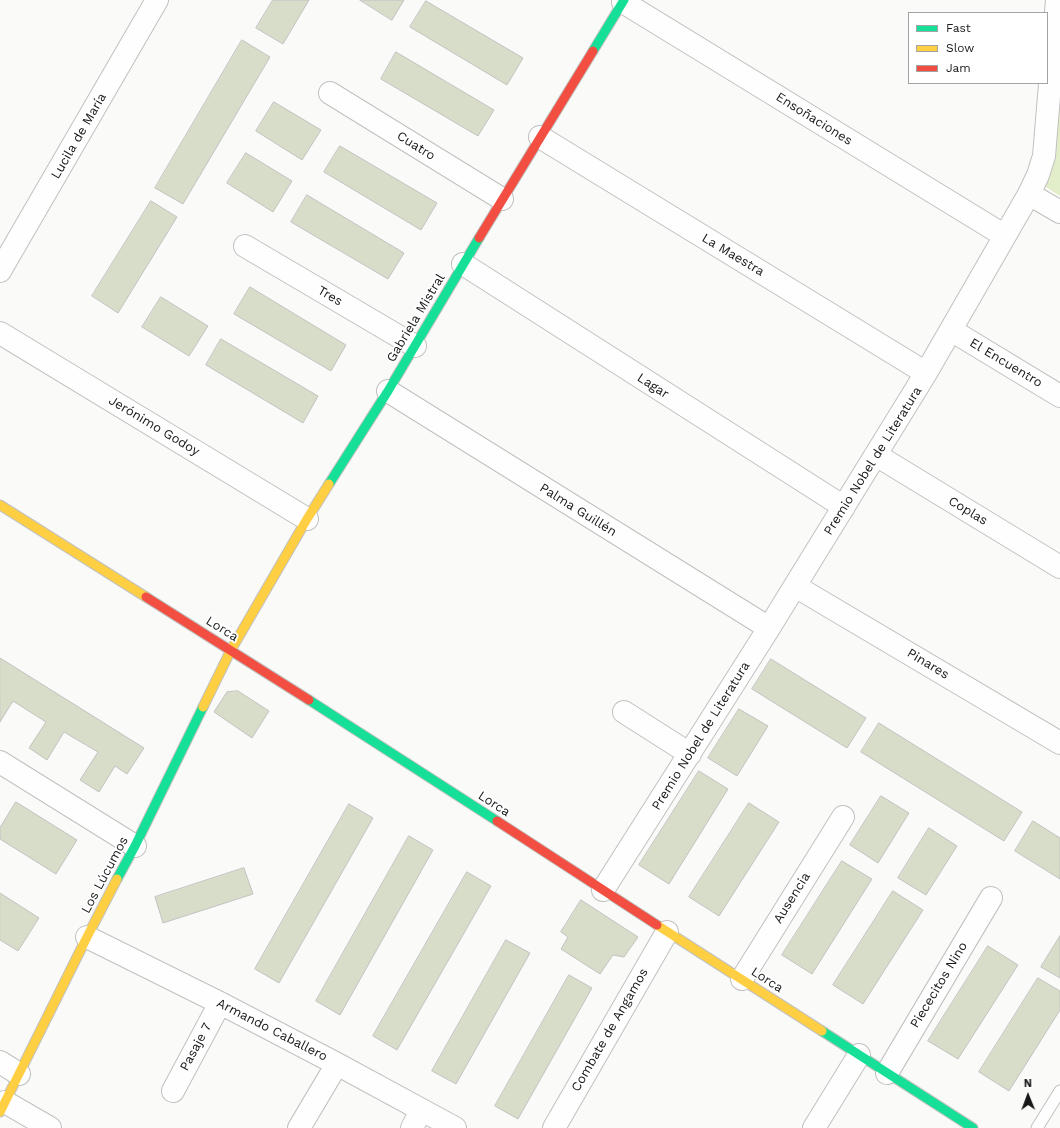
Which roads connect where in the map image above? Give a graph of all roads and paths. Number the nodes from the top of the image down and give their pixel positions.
1 (158, 0) edge
2 (1057, 0) edge
3 (624, 1) edge
4 (330, 93) dead end
5 (540, 137) junction
6 (1029, 194) junction
7 (502, 199) junction
8 (1060, 212) edge
9 (1005, 236) junction
10 (245, 246) dead end
11 (463, 264) junction
12 (0, 271) edge
13 (951, 330) junction
14 (0, 334) edge
15 (415, 346) junction
16 (926, 373) junction
17 (388, 391) junction
18 (1060, 396) edge
19 (876, 455) junction
20 (0, 505) edge
21 (844, 507) junction
22 (307, 518) junction
23 (1060, 567) edge
24 (796, 586) junction
25 (769, 628) junction
26 (231, 650) junction
27 (624, 712) dead end
28 (1060, 743) edge
29 (690, 754) junction
30 (0, 762) edge
31 (843, 818) dead end
32 (135, 846) junction
33 (603, 890) junction
34 (991, 898) dead end
35 (667, 932) junction
36 (87, 937) junction
37 (742, 979) junction
38 (220, 1003) junction
39 (860, 1055) junction
40 (0, 1062) edge
41 (337, 1064) junction
42 (887, 1073) junction
43 (19, 1074) junction
44 (173, 1091) dead end
45 (1060, 1091) edge
46 (2, 1107) edge
47 (417, 1119) edge
48 (50, 1128) edge
49 (299, 1128) edge
50 (455, 1128) edge
51 (554, 1128) edge
52 (814, 1128) edge
53 (973, 1128) edge
54 (1038, 1128) edge

1 - 12 street, Lucila de María
2 - 6 street, Premio Nobel de Literatura
3 - 5 street, Gabriela Mistral
3 - 9 street, Ensoñaciones
4 - 7 street, Cuatro
5 - 7 street, Gabriela Mistral
5 - 16 street, La Maestra
6 - 8 street
6 - 9 street, Premio Nobel de Literatura
7 - 11 street, Gabriela Mistral
9 - 13 street, Premio Nobel de Literatura
10 - 15 street, Tres
11 - 15 street, Gabriela Mistral
11 - 21 street, Lagar
13 - 16 street, Premio Nobel de Literatura
13 - 18 street, El Encuentro
14 - 22 street, Jerónimo Godoy
15 - 17 street, Gabriela Mistral
16 - 19 street, Premio Nobel de Literatura
17 - 22 street, Gabriela Mistral
17 - 25 street, Palma Guillén
19 - 21 street, Premio Nobel de Literatura
19 - 23 street, Coplas
20 - 26 street, Lorca
21 - 24 street, Premio Nobel de Literatura
22 - 26 street, Gabriela Mistral
24 - 25 street, Premio Nobel de Literatura
24 - 28 street, Pinares
25 - 29 street, Premio Nobel de Literatura
26 - 32 street, Los Lúcumos
26 - 33 street, Lorca
27 - 29 street
29 - 33 street, Premio Nobel de Literatura
30 - 32 street
31 - 37 street, Ausencia
32 - 36 street, Los Lúcumos
33 - 35 street, Lorca
34 - 42 street, Piececitos Nino
35 - 37 street, Lorca
35 - 51 street, Combate de Angamos
36 - 38 street, Armando Caballero
36 - 43 street, Los Lúcumos
37 - 39 street, Lorca
38 - 41 street, Armando Caballero
38 - 44 street, Pasaje 7
39 - 42 street, Lorca
39 - 52 street
40 - 43 street
41 - 47 street, Armando Caballero
41 - 49 street
42 - 53 street, Lorca
43 - 46 street, Los Lúcumos
45 - 54 lane
46 - 48 street
47 - 50 street, Armando Caballero

